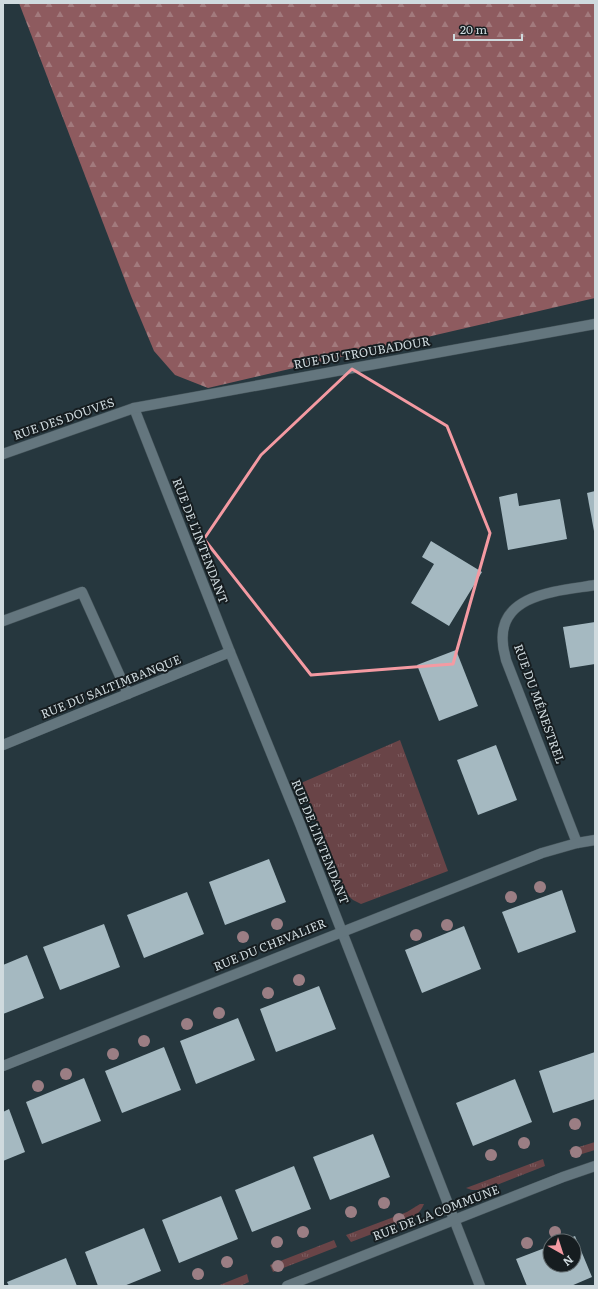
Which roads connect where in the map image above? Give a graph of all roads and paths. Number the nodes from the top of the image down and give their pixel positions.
1 (595, 324) edge
2 (134, 408) junction
3 (3, 454) edge
4 (595, 585) edge
5 (3, 621) edge
6 (230, 652) junction
7 (128, 694) junction
8 (3, 745) edge
9 (595, 840) edge
10 (576, 843) junction
11 (342, 931) junction
12 (3, 1066) edge
13 (595, 1166) edge
14 (454, 1220) junction
15 (287, 1286) edge
16 (480, 1286) edge

1 - 2 street, RUE DU TROUBADOUR
2 - 3 street, RUE DES DOUVES
2 - 6 street, RUE DE L'INTENDANT
4 - 10 street, RUE DU MÉNESTREL
5 - 7 street
6 - 7 street, RUE DU SALTIMBANQUE
6 - 11 street, RUE DE L'INTENDANT
7 - 8 street, RUE DU SALTIMBANQUE
9 - 10 street, RUE DU CHEVALIER
10 - 11 street, RUE DU CHEVALIER
11 - 12 street, RUE DU CHEVALIER
11 - 14 street, RUE DE L'INTENDANT
13 - 14 street, RUE DE LA COMMUNE
14 - 15 street, RUE DE LA COMMUNE
14 - 16 street, RUE DE L'INTENDANT

